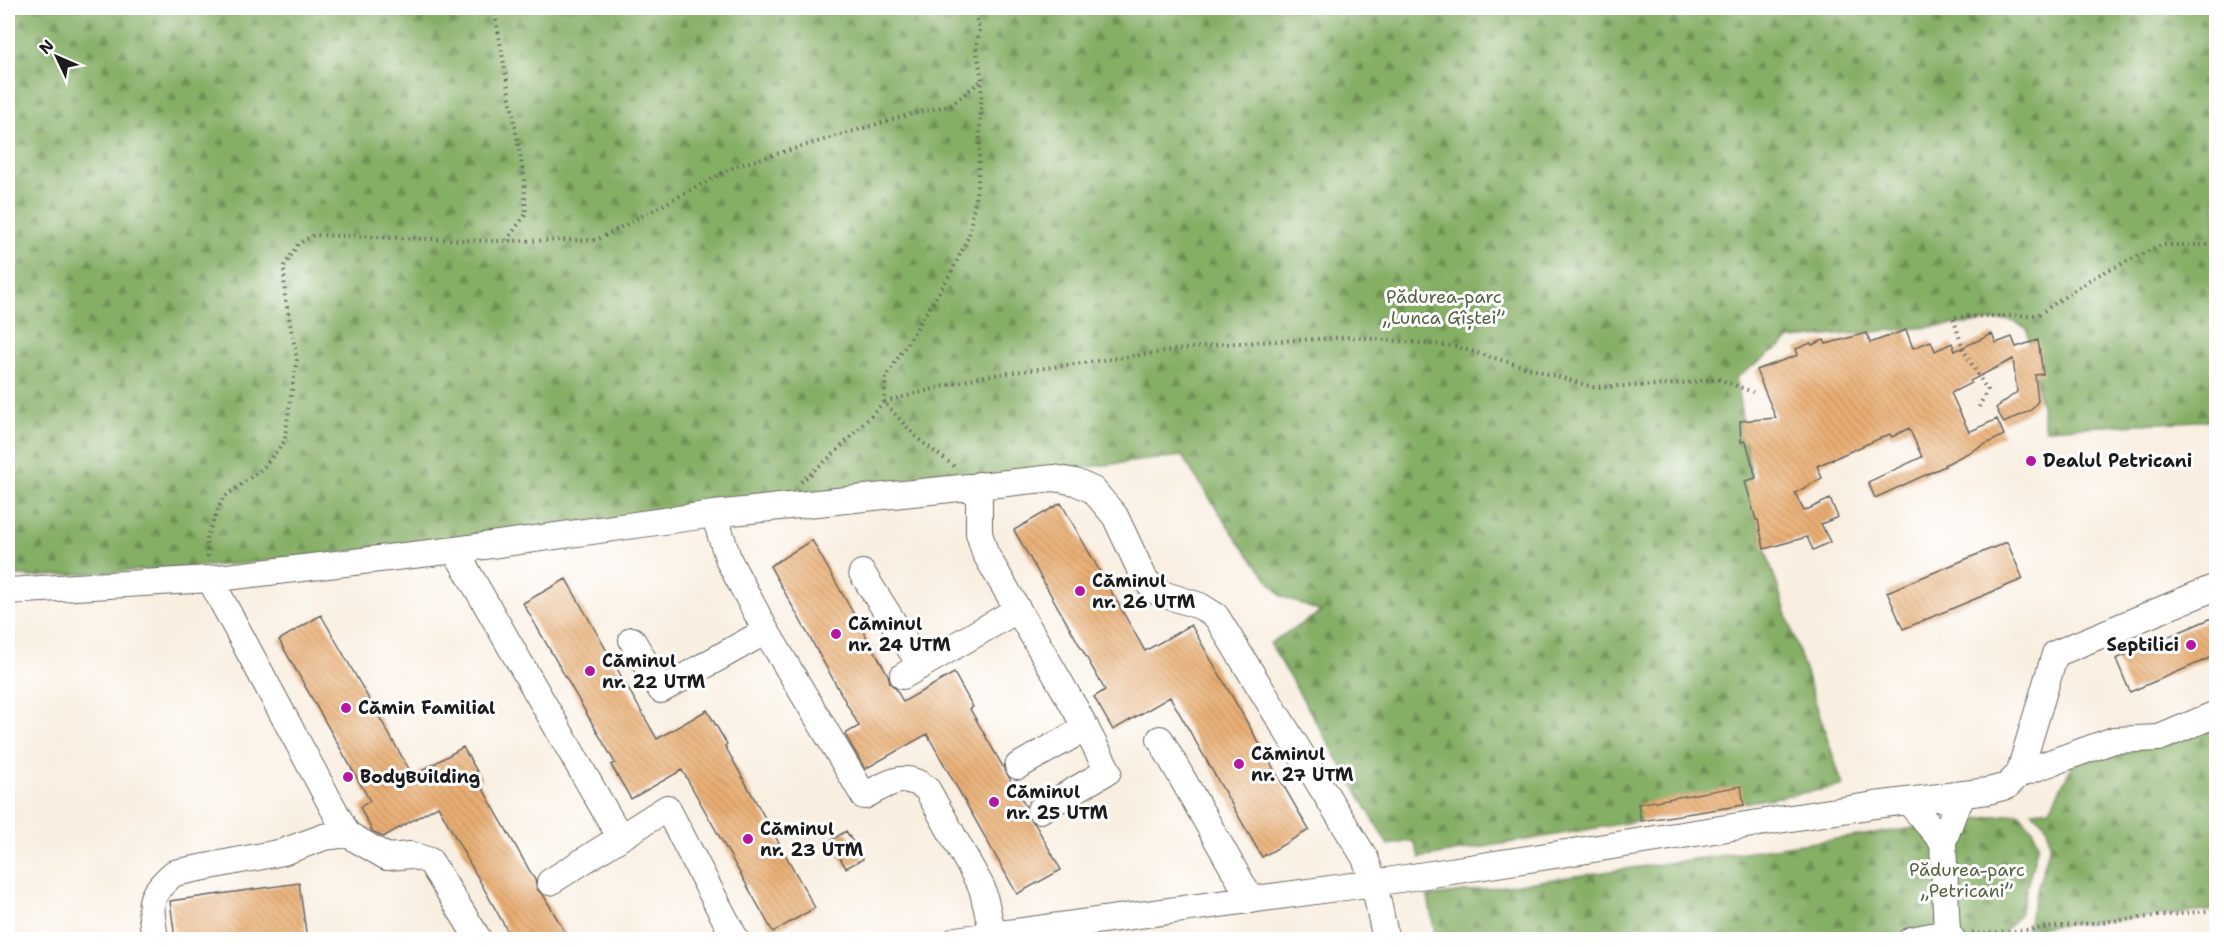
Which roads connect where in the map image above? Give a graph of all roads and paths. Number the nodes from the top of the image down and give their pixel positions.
1 (494, 8) edge
2 (973, 8) edge
3 (982, 81) junction
4 (507, 241) junction
5 (2217, 245) edge
6 (1753, 392) dead end
7 (884, 402) junction
8 (1979, 406) dead end
9 (800, 483) dead end
10 (979, 485) junction
11 (714, 514) junction
12 (455, 550) junction
13 (862, 573) dead end
14 (210, 579) junction
15 (2217, 587) edge
16 (8, 591) edge
17 (1017, 610) junction
18 (766, 631) junction
19 (632, 640) dead end
20 (2217, 714) edge
21 (1086, 728) junction
22 (1160, 739) dead end
23 (1018, 766) dead end
24 (2019, 774) junction
25 (1964, 794) junction
26 (1908, 801) junction
27 (1040, 810) dead end
28 (347, 834) junction
29 (620, 837) junction
30 (1943, 842) junction
31 (550, 882) dead end
32 (1374, 883) junction
33 (1251, 900) junction
34 (2217, 910) edge
35 (993, 934) junction
36 (1950, 936) edge
37 (155, 939) edge
38 (479, 939) edge
39 (736, 939) edge
40 (956, 939) edge
41 (1386, 939) edge
42 (1911, 939) edge

1 - 4 path
2 - 3 path
3 - 4 path
3 - 7 path
4 - 14 path
5 - 8 path
6 - 7 path
7 - 9 path
7 - 10 path
10 - 11 lane
10 - 17 lane
10 - 32 lane
11 - 12 lane
11 - 18 lane
12 - 14 lane
12 - 29 lane
13 - 17 lane
14 - 16 lane
14 - 28 lane
15 - 24 lane
17 - 21 lane
18 - 19 lane
18 - 35 lane
20 - 24 lane
21 - 23 lane
21 - 27 lane
22 - 33 lane
24 - 25 lane
25 - 26 lane
25 - 30 lane
26 - 30 lane
26 - 32 lane
28 - 37 lane
28 - 38 lane
29 - 31 lane
29 - 39 lane
30 - 36 lane
32 - 33 lane
32 - 41 lane
33 - 35 lane
34 - 36 path
35 - 40 lane
36 - 42 lane

